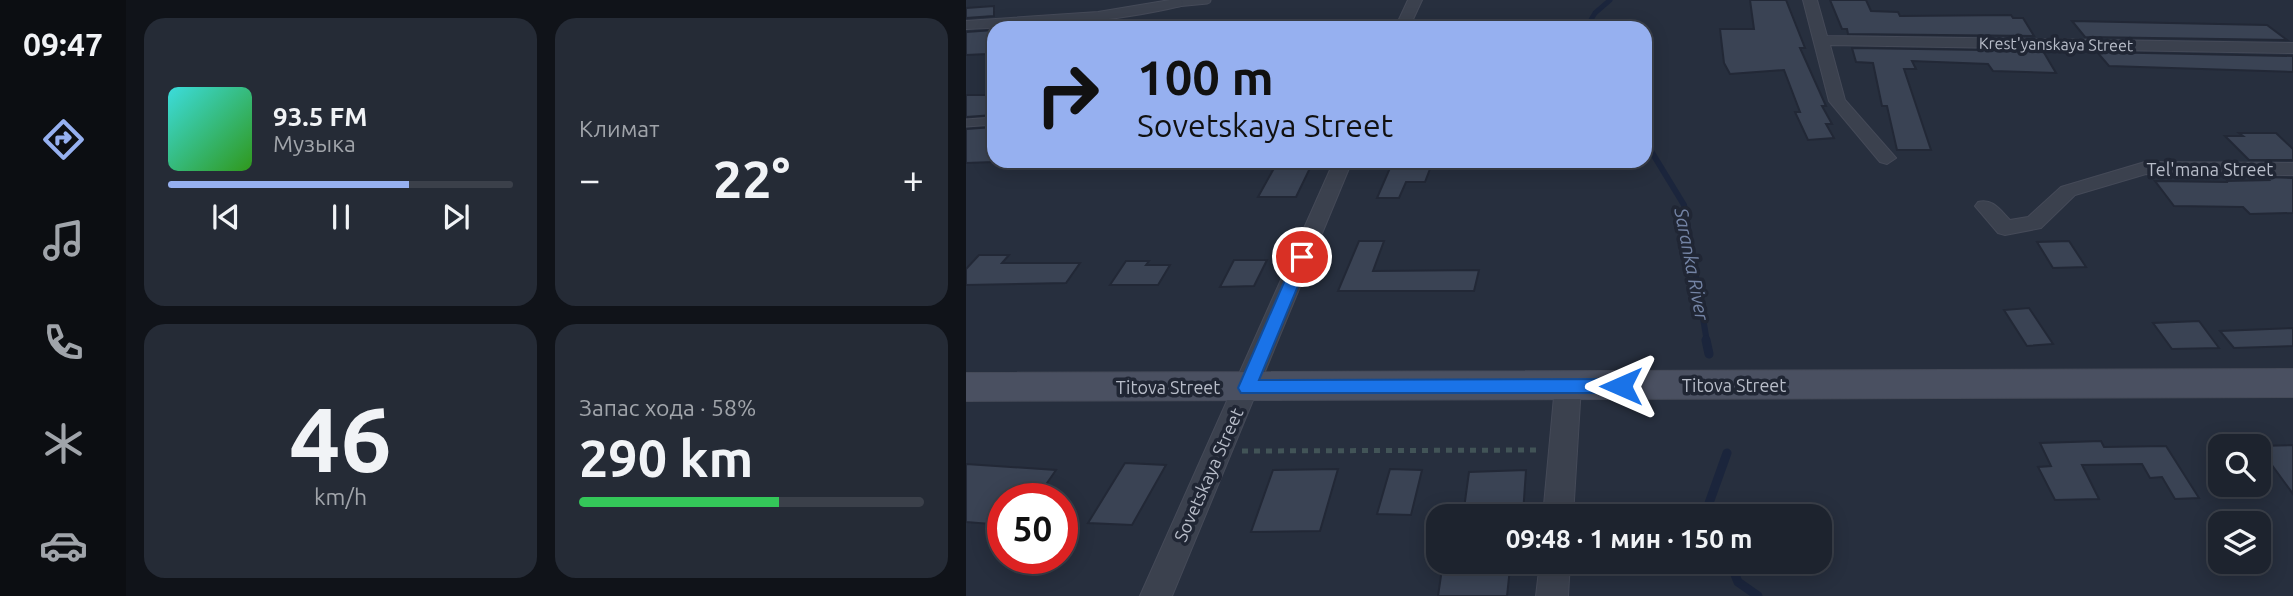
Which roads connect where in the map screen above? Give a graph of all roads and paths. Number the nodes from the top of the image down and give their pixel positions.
1 (1207, 0) edge
2 (1415, 0) edge
3 (1810, 0) edge
4 (1179, 2) edge
5 (1052, 21) edge
6 (1405, 21) edge
7 (987, 24) edge
8 (966, 25) edge
9 (1819, 40) junction
10 (2293, 48) edge
11 (987, 122) edge
12 (966, 123) edge
13 (1887, 158) dead end
14 (1340, 168) edge
15 (2293, 169) edge
16 (1985, 206) dead end
17 (2293, 383) edge
18 (1568, 386) junction
19 (966, 387) edge
20 (1247, 388) junction
21 (1563, 450) junction
22 (1219, 451) junction
23 (1559, 504) edge
24 (1554, 574) edge
25 (1156, 596) edge
26 (1552, 596) edge

1 - 4 lane
2 - 6 street
3 - 9 street
4 - 5 street
7 - 8 street
9 - 10 street, Krest'yanskaya Street
9 - 13 street
11 - 12 lane
14 - 20 street, Sovetskaya Street
15 - 16 street, Tel'mana Street
17 - 18 main road, Titova Street
18 - 20 main road, Titova Street
18 - 21 street
19 - 20 main road, Titova Street
20 - 22 street, Sovetskaya Street
21 - 22 path
21 - 23 street
22 - 25 street, Sovetskaya Street
24 - 26 street

